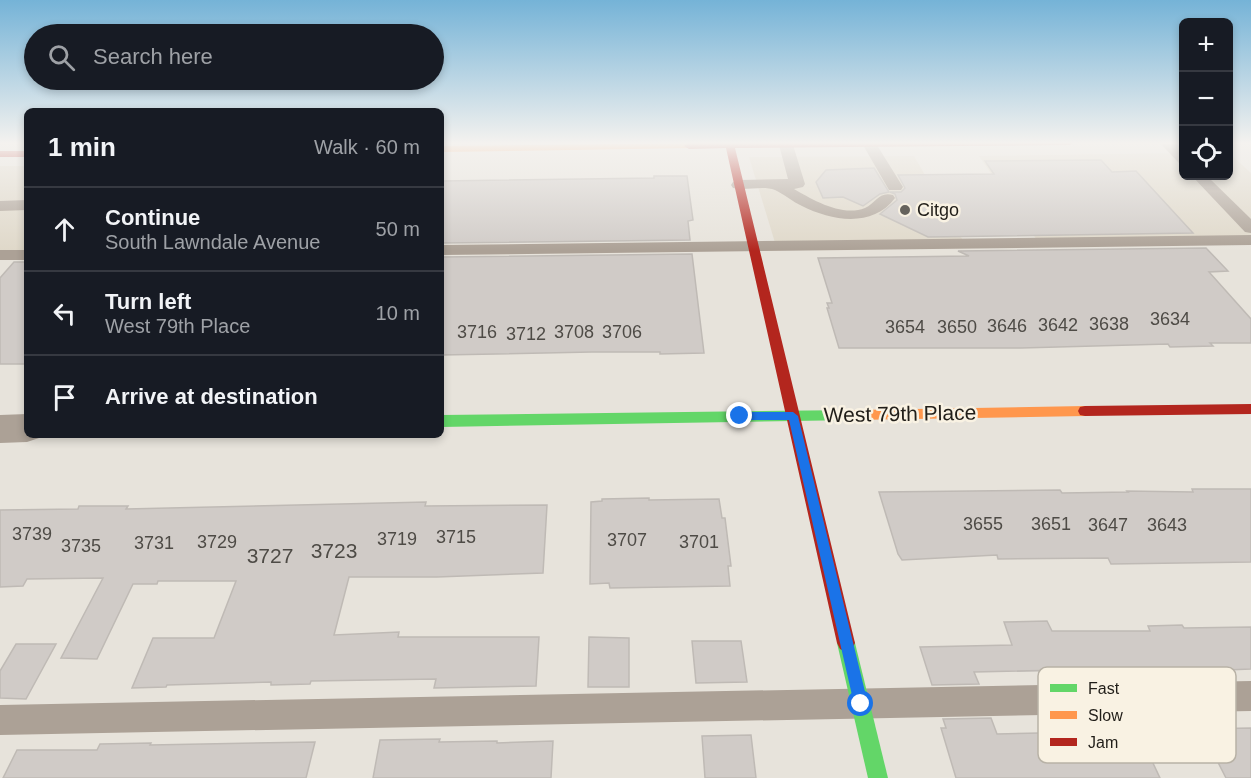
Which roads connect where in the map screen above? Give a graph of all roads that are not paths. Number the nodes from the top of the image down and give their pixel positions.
1 (738, 178) edge
2 (795, 178) edge
3 (885, 178) edge
4 (1203, 180) edge
5 (776, 184) junction
6 (739, 185) junction
7 (0, 206) edge
8 (24, 206) edge
9 (1251, 228) edge
10 (1251, 240) edge
11 (754, 247) junction
12 (444, 250) edge
13 (0, 255) edge
14 (24, 255) edge
15 (1251, 409) edge
16 (793, 416) junction
17 (444, 421) edge
18 (24, 428) edge
19 (0, 429) edge
20 (1236, 696) edge
21 (1251, 696) edge
22 (1038, 700) edge
23 (861, 704) junction
24 (0, 720) edge
25 (878, 778) edge

1 - 6 street
2 - 5 lane
3 - 5 lane
4 - 9 lane
5 - 6 lane
6 - 11 street
7 - 8 lane
10 - 11 lane
11 - 12 lane
11 - 16 street
13 - 14 lane
15 - 16 street, West 79th Place
16 - 17 street, West 79th Place
16 - 23 street
18 - 19 street
20 - 21 lane
22 - 23 lane
23 - 24 lane
23 - 25 street

